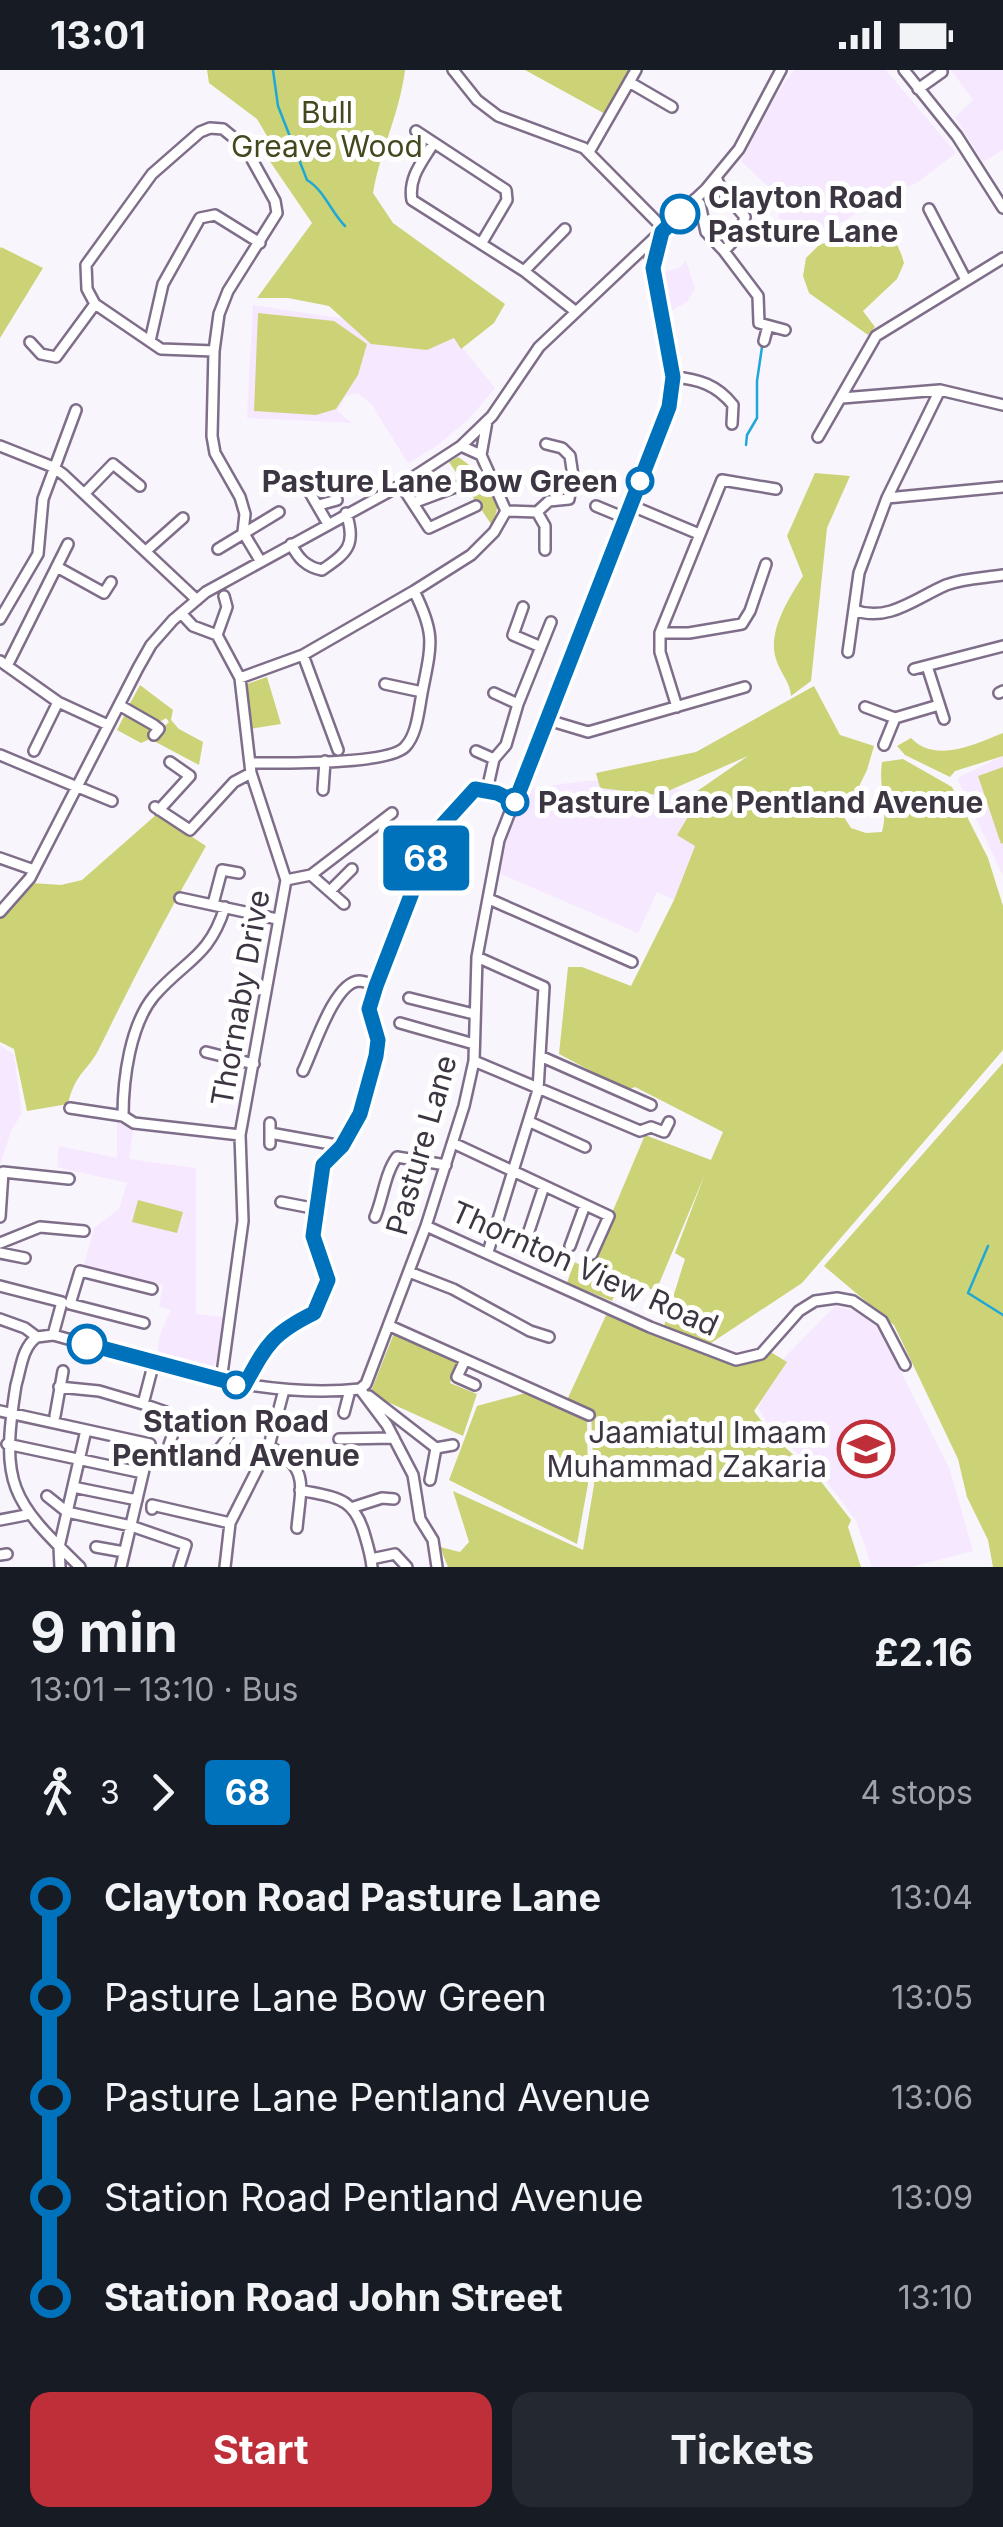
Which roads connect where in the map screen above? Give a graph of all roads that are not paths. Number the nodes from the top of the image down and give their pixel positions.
1 (452, 70) edge
2 (636, 70) edge
3 (781, 70) edge
4 (904, 70) edge
5 (942, 72) edge
6 (629, 82) junction
7 (918, 89) junction
8 (672, 107) dead end
9 (416, 131) dead end
10 (432, 144) junction
11 (589, 152) junction
12 (716, 177) junction
13 (695, 199) junction
14 (1003, 208) edge
15 (929, 209) dead end
16 (565, 228) dead end
17 (663, 231) junction
18 (260, 243) junction
19 (481, 244) junction
20 (648, 245) junction
21 (724, 250) junction
22 (1003, 258) edge
23 (653, 268) junction
24 (524, 271) junction
25 (966, 280) junction
26 (95, 304) junction
27 (574, 310) junction
28 (768, 326) junction
29 (785, 330) dead end
30 (764, 341) dead end
31 (30, 342) dead end
32 (150, 342) junction
33 (214, 352) junction
34 (673, 377) junction
35 (940, 390) junction
36 (842, 398) junction
37 (1003, 405) edge
38 (76, 410) dead end
39 (486, 421) junction
40 (732, 424) dead end
41 (818, 437) dead end
42 (546, 444) dead end
43 (0, 446) edge
44 (460, 446) junction
45 (482, 455) junction
46 (53, 467) junction
47 (401, 484) junction
48 (464, 484) dead end
49 (140, 486) dead end
50 (306, 486) dead end
51 (1003, 487) edge
52 (776, 490) dead end
53 (85, 493) junction
54 (887, 498) junction
55 (337, 500) dead end
56 (413, 503) junction
57 (319, 505) junction
58 (630, 505) junction
59 (476, 506) dead end
60 (596, 506) dead end
61 (506, 511) junction
62 (279, 512) dead end
63 (538, 512) junction
64 (346, 513) junction
65 (184, 518) dead end
66 (625, 518) junction
67 (328, 524) junction
68 (243, 532) junction
69 (698, 534) junction
70 (68, 544) dead end
71 (290, 544) junction
72 (218, 549) dead end
73 (146, 550) junction
74 (545, 550) dead end
75 (260, 562) junction
76 (766, 564) dead end
77 (57, 567) junction
78 (1003, 576) edge
79 (111, 582) dead end
80 (414, 591) junction
81 (224, 596) dead end
82 (197, 600) junction
83 (523, 607) dead end
84 (854, 610) junction
85 (181, 613) junction
86 (0, 619) edge
87 (551, 622) dead end
88 (660, 633) junction
89 (217, 635) junction
90 (541, 647) junction
91 (1001, 647) edge
92 (848, 652) dead end
93 (303, 655) junction
94 (1003, 662) edge
95 (4, 664) edge
96 (928, 666) junction
97 (914, 669) dead end
98 (240, 678) junction
99 (385, 684) dead end
100 (745, 687) dead end
101 (422, 692) junction
102 (494, 693) dead end
103 (58, 702) junction
104 (518, 704) junction
105 (119, 705) junction
106 (939, 706) junction
107 (676, 707) junction
108 (865, 707) dead end
109 (895, 718) junction
110 (944, 719) dead end
111 (548, 720) junction
112 (108, 726) junction
113 (158, 729) dead end
114 (884, 745) dead end
115 (338, 750) dead end
116 (34, 751) dead end
117 (476, 751) dead end
118 (0, 755) edge
119 (494, 760) junction
120 (325, 761) junction
121 (170, 762) dead end
122 (251, 768) junction
123 (78, 787) junction
124 (323, 790) dead end
125 (487, 790) junction
126 (112, 801) dead end
127 (515, 802) junction
128 (392, 813) dead end
129 (0, 858) edge
130 (34, 870) junction
131 (352, 870) dead end
132 (239, 873) dead end
133 (311, 875) junction
134 (286, 880) junction
135 (330, 891) junction
136 (0, 894) edge
137 (180, 898) dead end
138 (489, 899) junction
139 (10, 900) junction
140 (213, 904) junction
141 (344, 904) dead end
142 (226, 907) junction
143 (0, 912) edge
144 (277, 919) junction
145 (477, 956) junction
146 (632, 962) dead end
147 (376, 986) junction
148 (409, 998) dead end
149 (474, 1014) junction
150 (400, 1023) dead end
151 (474, 1044) junction
152 (206, 1052) dead end
153 (540, 1056) junction
154 (308, 1060) junction
155 (474, 1061) junction
156 (254, 1064) junction
157 (319, 1065) dead end
158 (304, 1071) dead end
159 (538, 1090) junction
160 (651, 1105) dead end
161 (70, 1108) dead end
162 (122, 1116) junction
163 (530, 1122) junction
164 (669, 1122) dead end
165 (270, 1133) dead end
166 (240, 1134) junction
167 (453, 1143) junction
168 (342, 1146) junction
169 (586, 1147) dead end
170 (446, 1164) junction
171 (515, 1172) junction
172 (70, 1178) dead end
173 (544, 1186) junction
174 (282, 1202) dead end
175 (586, 1206) junction
176 (316, 1209) junction
177 (0, 1217) edge
178 (375, 1217) dead end
179 (426, 1226) junction
180 (84, 1231) dead end
181 (0, 1243) edge
182 (570, 1246) dead end
183 (0, 1252) edge
184 (488, 1252) junction
185 (542, 1253) dead end
186 (592, 1254) dead end
187 (25, 1258) dead end
188 (409, 1272) junction
189 (0, 1286) edge
190 (152, 1289) dead end
191 (66, 1303) junction
192 (0, 1320) edge
193 (144, 1323) dead end
194 (390, 1326) junction
195 (53, 1335) junction
196 (37, 1337) junction
197 (549, 1337) dead end
198 (465, 1360) junction
199 (154, 1362) junction
200 (905, 1366) dead end
201 (63, 1371) dead end
202 (221, 1381) junction
203 (475, 1385) dead end
204 (244, 1386) junction
205 (60, 1387) junction
206 (284, 1390) junction
207 (355, 1390) junction
208 (143, 1404) junction
209 (374, 1408) junction
210 (360, 1409) dead end
211 (5, 1413) edge
212 (344, 1413) dead end
213 (589, 1415) dead end
214 (56, 1416) dead end
215 (176, 1425) junction
216 (86, 1430) junction
217 (394, 1438) junction
218 (340, 1439) dead end
219 (7, 1444) junction
220 (269, 1446) junction
221 (453, 1446) dead end
222 (177, 1447) dead end
223 (436, 1448) junction
224 (215, 1454) dead end
225 (79, 1460) junction
226 (143, 1473) junction
227 (430, 1480) dead end
228 (73, 1487) junction
229 (300, 1490) junction
230 (47, 1496) dead end
231 (394, 1498) dead end
232 (137, 1500) junction
233 (354, 1507) junction
234 (152, 1509) dead end
235 (68, 1512) junction
236 (26, 1516) junction
237 (0, 1520) edge
238 (230, 1522) junction
239 (130, 1526) junction
240 (297, 1528) dead end
241 (60, 1547) junction
242 (96, 1547) dead end
243 (124, 1552) junction
244 (372, 1563) edge
245 (60, 1567) edge
246 (80, 1567) edge
247 (121, 1567) edge
248 (179, 1567) edge
249 (225, 1567) edge
250 (408, 1567) edge
251 (438, 1567) edge

1 - 11 street
2 - 6 street
3 - 12 street
4 - 7 street
5 - 7 street
6 - 8 street
6 - 11 street
7 - 14 street
9 - 10 street
10 - 19 street
10 - 19 street
11 - 17 street
12 - 13 street
12 - 21 street
13 - 17 street
13 - 21 street
15 - 25 street
16 - 24 street
17 - 20 street
17 - 23 street, Pasture Lane
18 - 26 street
18 - 32 street
18 - 33 street
19 - 24 street
20 - 23 street, Pasture Lane
20 - 27 street
21 - 28 street
22 - 25 street
23 - 34 street, Pasture Lane
24 - 27 street
25 - 36 street
26 - 31 street
26 - 32 street
27 - 39 street
28 - 29 street
28 - 30 street
32 - 33 street
33 - 68 street
34 - 40 street
34 - 58 street, Pasture Lane
35 - 36 street
35 - 37 street
35 - 54 street
36 - 41 street
38 - 46 street
39 - 44 street
39 - 45 street
42 - 63 street
43 - 46 street
44 - 45 street
44 - 47 street
45 - 61 street
46 - 53 street
46 - 86 street
47 - 56 street
47 - 64 street
48 - 56 street
49 - 53 street
50 - 57 street
51 - 54 street
52 - 69 street
53 - 73 street
54 - 84 street
55 - 57 street
56 - 59 street
57 - 67 street
58 - 66 street, Pasture Lane
58 - 69 street
60 - 66 street
61 - 63 street
61 - 80 street
62 - 68 street
63 - 74 street
64 - 67 street
64 - 71 street
65 - 73 street
66 - 111 street, Pasture Lane
67 - 71 street
68 - 72 street
68 - 75 street
69 - 88 street
70 - 77 street
71 - 75 street
73 - 82 street
75 - 82 street
76 - 88 street
77 - 79 street
77 - 95 street
78 - 84 street
80 - 93 street
80 - 101 street
81 - 89 street
82 - 85 street
83 - 90 street
84 - 92 street
85 - 89 street
85 - 105 street
87 - 90 street
88 - 107 street
89 - 98 street, Thornaby Drive
90 - 104 street
91 - 94 street
91 - 96 street
93 - 98 street
93 - 115 street
95 - 103 street
96 - 97 street
96 - 106 street
98 - 122 street, Thornaby Drive
99 - 101 street
100 - 107 street
101 - 120 street
102 - 104 street
103 - 112 street
103 - 116 street
104 - 119 street
105 - 112 street
105 - 113 street
106 - 109 street
106 - 110 street
107 - 111 street
108 - 109 street
109 - 114 street
111 - 127 street, Pasture Lane
112 - 123 street
117 - 119 street
118 - 123 street
119 - 125 street
120 - 122 street
120 - 124 street
121 - 122 street
122 - 134 street, Thornaby Drive
123 - 126 street
123 - 130 street
125 - 127 street
125 - 147 street
127 - 138 street, Pasture Lane
128 - 133 street
129 - 130 street
130 - 139 street
131 - 135 street
132 - 140 street
133 - 134 street
133 - 135 street
134 - 144 street, Thornaby Drive
135 - 141 street
136 - 139 street
137 - 140 street
138 - 145 street, Pasture Lane
138 - 146 street
139 - 143 street
140 - 142 street
142 - 144 street
142 - 162 street
144 - 156 street, Thornaby Drive
145 - 149 street, Pasture Lane
145 - 153 street
147 - 154 street
147 - 168 street
148 - 149 street
149 - 151 street, Pasture Lane
150 - 151 street
151 - 155 street, Pasture Lane
152 - 156 street
153 - 159 street
153 - 160 street
154 - 157 street
154 - 158 street
155 - 159 street
155 - 167 street, Pasture Lane
156 - 166 street, Thornaby Drive
159 - 163 street
159 - 164 street
161 - 162 street
162 - 166 street
163 - 169 street
163 - 171 street
165 - 168 street
166 - 202 street, Thornaby Drive
167 - 170 street, Pasture Lane
167 - 171 street
168 - 176 street
170 - 178 street
170 - 179 street, Pasture Lane
171 - 173 street
171 - 184 street
172 - 177 street
173 - 175 street
173 - 185 street
174 - 176 street
175 - 182 street
175 - 186 street
176 - 204 street
179 - 184 street, Thornton View Road
179 - 188 street, Pasture Lane
180 - 181 street
183 - 187 street
184 - 200 street, Thornton View Road
188 - 194 street, Pasture Lane
188 - 197 street
189 - 191 street
190 - 191 street
191 - 193 street
191 - 195 street
192 - 196 street
194 - 198 street
194 - 207 street, Pasture Lane
195 - 196 street
195 - 199 street
196 - 211 street
198 - 203 street
198 - 213 street
199 - 202 street
199 - 208 street
201 - 205 street
202 - 204 street
204 - 206 street
205 - 208 street
205 - 214 street
206 - 207 street
206 - 220 street
207 - 209 street
207 - 212 street, Pasture Lane
207 - 223 street
208 - 215 street
209 - 210 street
209 - 217 street
211 - 216 street
211 - 219 street
215 - 222 street
215 - 224 street
216 - 225 street
216 - 226 street
217 - 218 street
217 - 251 street
219 - 225 street
219 - 236 street
220 - 229 street
220 - 238 street
221 - 223 street
223 - 227 street
225 - 226 street
225 - 228 street
226 - 232 street
228 - 232 street
228 - 235 street
229 - 233 street
229 - 240 street
230 - 235 street
231 - 233 street
232 - 239 street
233 - 244 street
234 - 238 street
235 - 239 street
235 - 241 street
236 - 237 street
236 - 241 street
238 - 249 street
239 - 243 street
239 - 248 street
241 - 245 street
241 - 246 street
242 - 243 street
243 - 247 street
244 - 250 street

